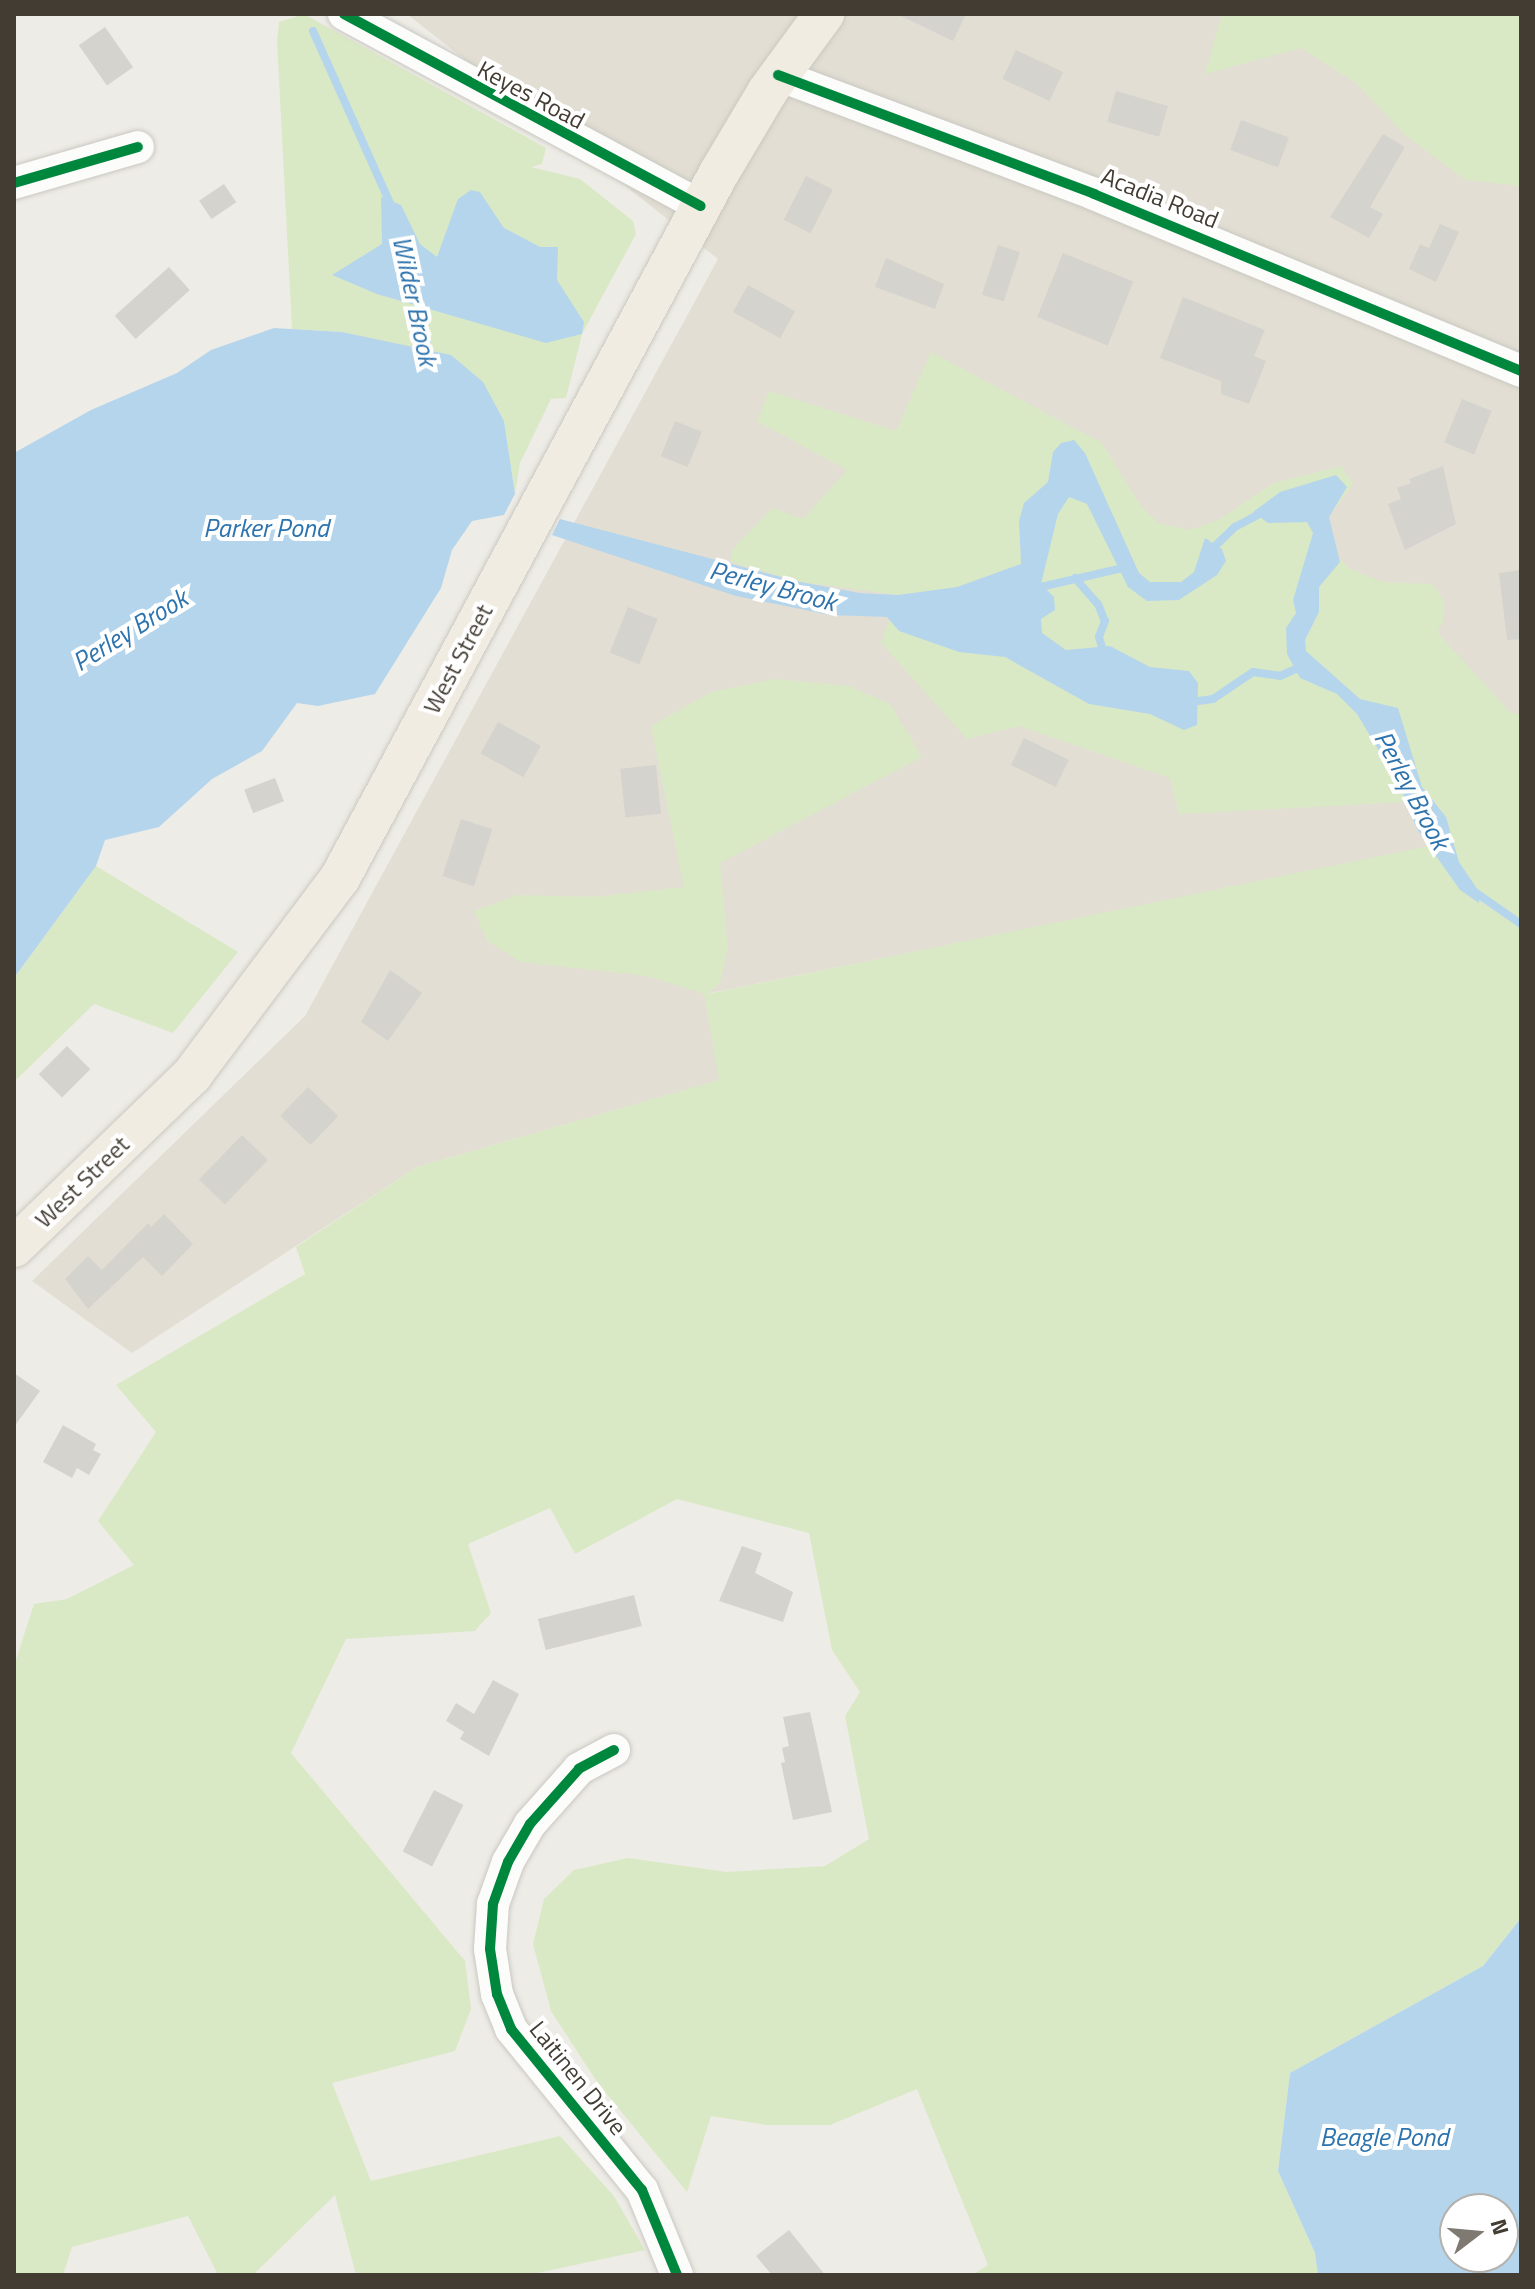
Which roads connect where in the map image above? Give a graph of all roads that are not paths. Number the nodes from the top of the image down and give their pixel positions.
1 (344, 14) edge
2 (824, 14) edge
3 (778, 75) junction
4 (138, 147) dead end
5 (14, 183) edge
6 (701, 206) junction
7 (1521, 371) edge
8 (14, 1247) edge
9 (614, 1750) dead end
10 (677, 2275) edge

1 - 6 street, Keyes Road
2 - 3 main road, West Street
3 - 6 main road, West Street
3 - 7 street, Acadia Road
4 - 5 street
6 - 8 main road, West Street
9 - 10 street, Laitinen Drive

